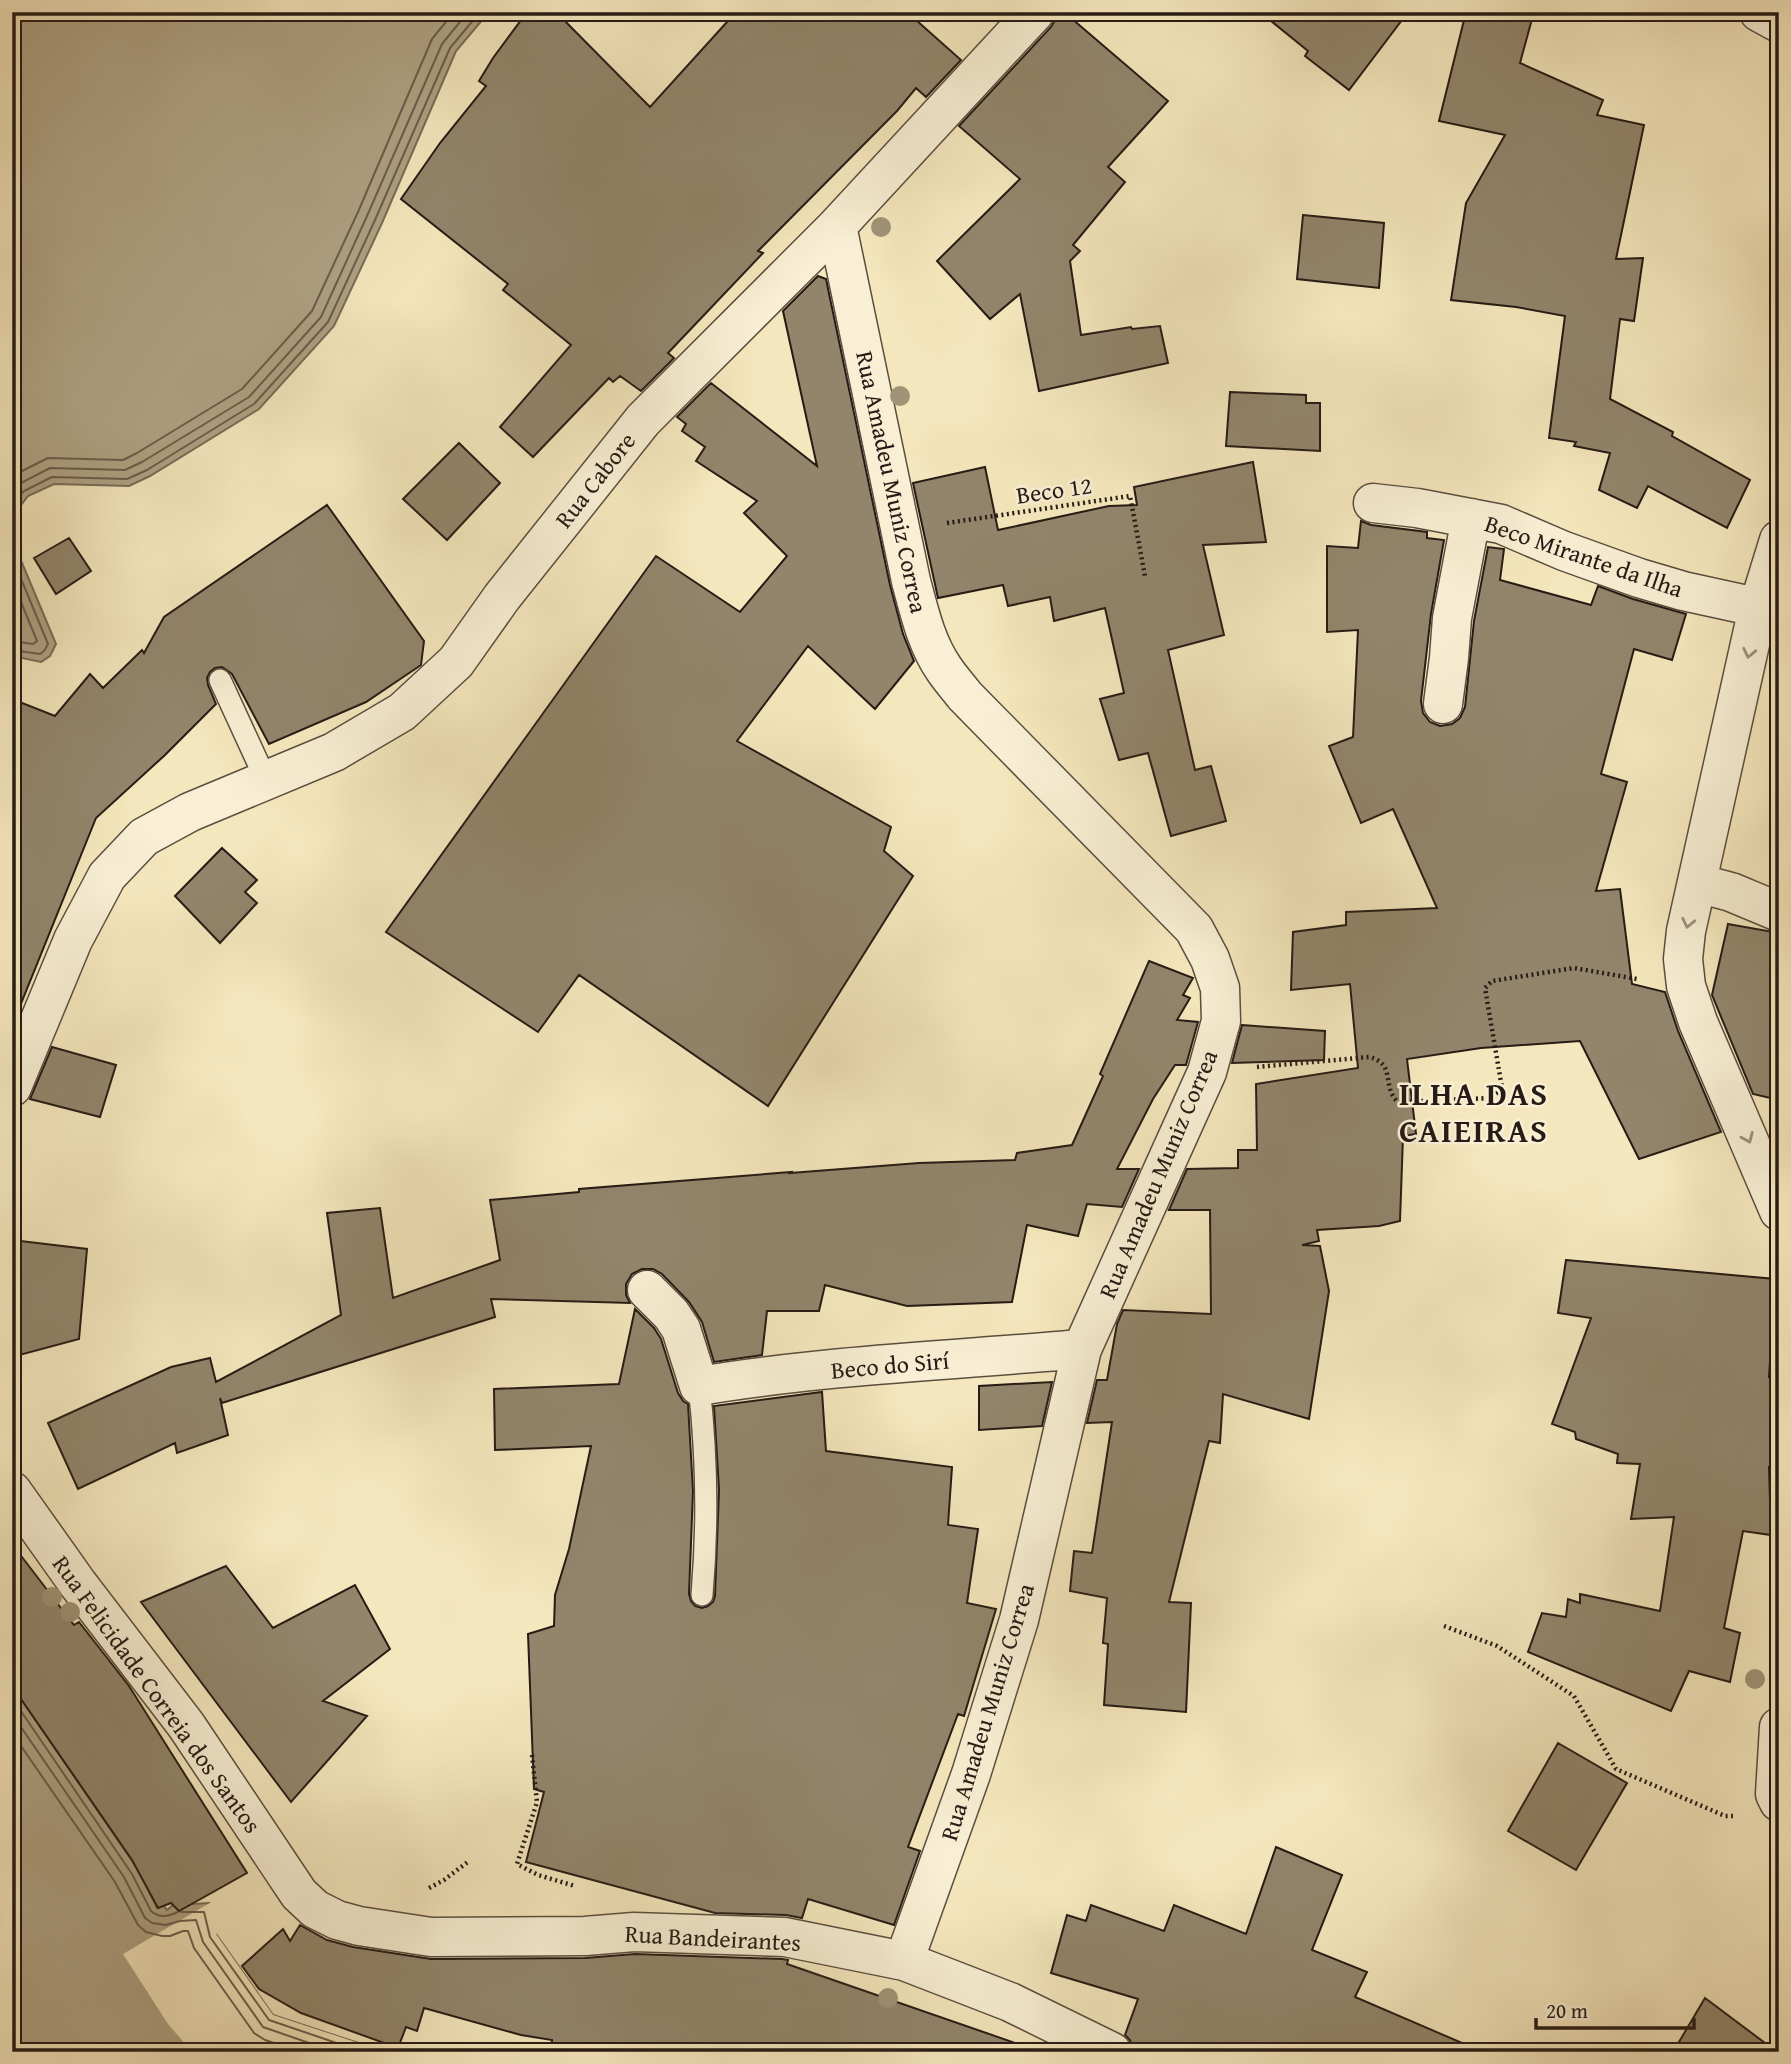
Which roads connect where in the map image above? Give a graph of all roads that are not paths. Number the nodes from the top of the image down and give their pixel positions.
1 (1035, 12) edge
2 (1759, 12) edge
3 (1779, 23) edge
4 (837, 226) junction
5 (1373, 503) dead end
6 (1471, 518) junction
7 (1779, 540) edge
8 (1769, 610) edge
9 (220, 680) dead end
10 (1443, 704) dead end
11 (266, 780) junction
12 (1698, 883) junction
13 (1779, 912) edge
14 (12, 1087) edge
15 (1779, 1211) edge
16 (648, 1290) dead end
17 (1082, 1349) junction
18 (699, 1386) junction
19 (12, 1491) edge
20 (702, 1595) dead end
21 (1779, 1727) edge
22 (1779, 1802) edge
23 (337, 1920) joint
24 (904, 1961) junction
25 (1112, 2052) edge

1 - 4 street, Rua Cabore
2 - 3 street
4 - 11 street, Rua Cabore
4 - 17 street, Rua Amadeu Muniz Correa
5 - 6 street, Beco Mirante da Ilha
6 - 8 street, Beco Mirante da Ilha
6 - 10 street, Beco Mirante da Ilha
7 - 8 street
8 -> 12 street
9 - 11 lane
11 - 14 street, Rua Cabore
12 - 13 street
12 -> 15 street
16 - 18 street
17 - 18 street, Beco do Sirí
17 - 24 street, Rua Amadeu Muniz Correa
18 - 20 lane
19 - 23 street, Rua Felicidade Correia dos Santos
21 - 22 street
23 - 24 street, Rua Bandeirantes
24 - 25 street, Rua Bandeirantes

